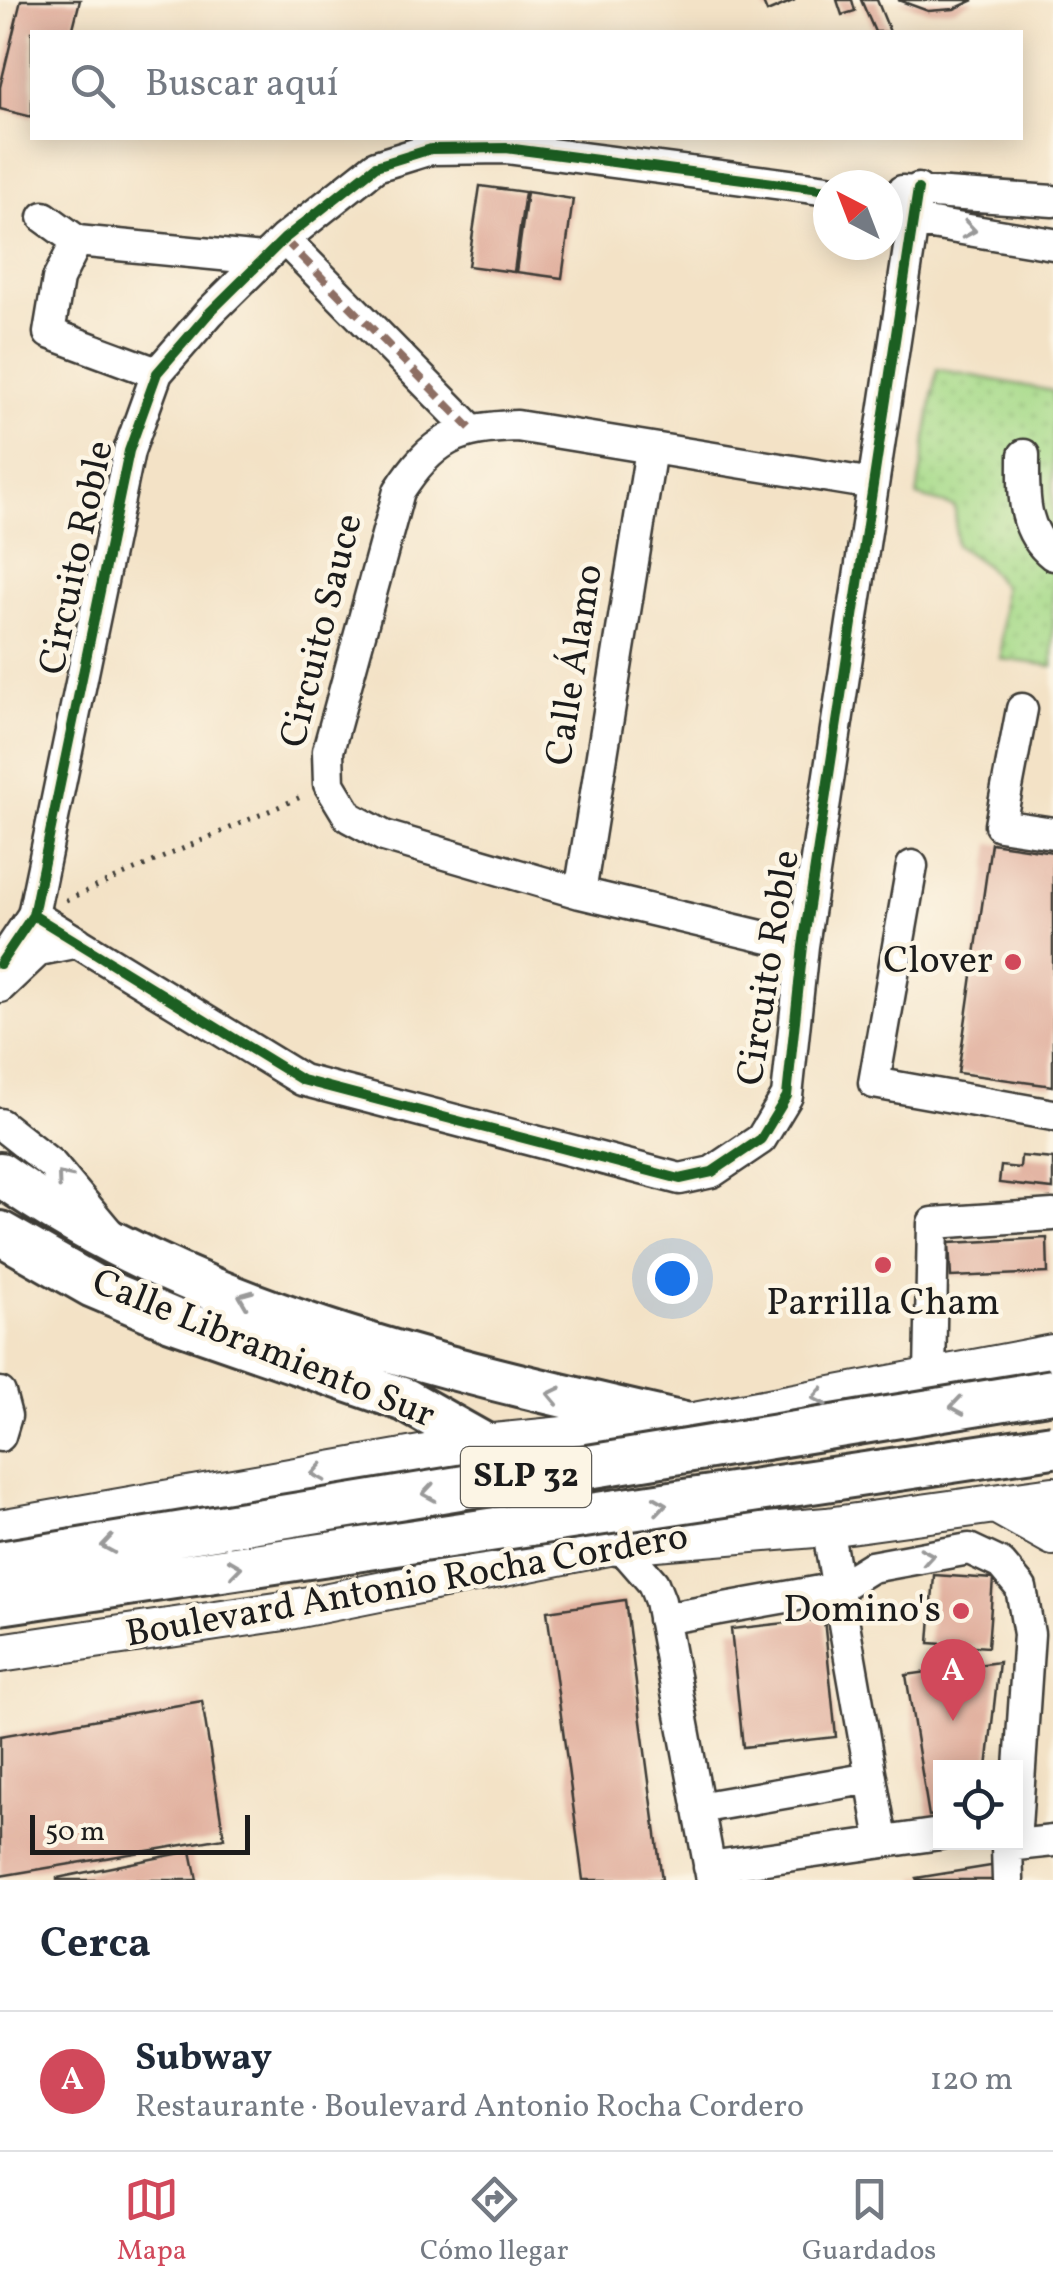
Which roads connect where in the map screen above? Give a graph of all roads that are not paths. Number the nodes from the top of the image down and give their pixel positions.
1 (813, 188) edge
2 (903, 190) edge
3 (1053, 201) edge
4 (903, 214) edge
5 (44, 217) dead end
6 (77, 241) junction
7 (1053, 244) edge
8 (273, 249) junction
9 (896, 260) edge
10 (157, 373) junction
11 (470, 428) junction
12 (651, 449) junction
13 (1024, 455) dead end
14 (873, 484) junction
15 (1053, 555) edge
16 (1022, 709) dead end
17 (1053, 833) edge
18 (912, 866) dead end
19 (580, 893) junction
20 (33, 914) junction
21 (78, 942) junction
22 (804, 946) junction
23 (0, 964) edge
24 (0, 987) edge
25 (1053, 1115) edge
26 (0, 1124) edge
27 (0, 1174) edge
28 (1053, 1215) edge
29 (0, 1233) edge
30 (116, 1242) junction
31 (1053, 1329) edge
32 (1053, 1354) edge
33 (1015, 1360) junction
34 (930, 1375) junction
35 (1053, 1388) edge
36 (0, 1394) edge
37 (684, 1424) junction
38 (0, 1436) edge
39 (482, 1444) junction
40 (1053, 1446) edge
41 (1053, 1461) edge
42 (1053, 1496) edge
43 (999, 1506) junction
44 (947, 1511) junction
45 (827, 1527) junction
46 (0, 1529) edge
47 (1053, 1536) edge
48 (619, 1544) junction
49 (0, 1563) edge
50 (837, 1588) junction
51 (0, 1603) edge
52 (664, 1620) junction
53 (0, 1653) edge
54 (1019, 1760) edge
55 (870, 1778) junction
56 (698, 1808) junction
57 (1053, 1823) edge
58 (1023, 1831) edge
59 (933, 1835) edge
60 (1023, 1836) edge
61 (882, 1840) junction
62 (1053, 1841) edge
63 (1011, 1850) edge
64 (710, 1874) edge
65 (1008, 1880) edge

1 - 8 street, Circuito Roble
2 - 3 street, Circuito Roble
4 -> 7 street
5 - 6 street
6 - 8 street
6 - 10 street
8 - 10 street, Circuito Roble
8 - 11 street
9 - 14 street, Circuito Roble
10 - 20 street, Circuito Roble
11 - 12 street
11 - 19 street, Circuito Sauce
12 - 14 street
12 - 19 street, Calle Álamo
13 - 15 street
14 - 22 street, Circuito Roble
16 - 17 street
18 - 25 street
19 - 22 street, Circuito Sauce
20 - 21 street, Circuito Roble
20 - 23 street, Circuito Roble
21 - 22 street, Circuito Roble
21 - 24 street
30 -> 26 street
27 - 30 highway, Calle Libramiento Sur
28 - 34 street
29 - 39 highway, Calle Libramiento Sur
37 -> 30 highway, Calle Libramiento Sur
31 - 33 main road
32 - 33 main road
33 - 34 main road
34 - 35 main road
34 -> 37 main road
35 -> 49 highway, SLP 32, bridge
36 - 38 street
37 - 39 main road
39 -> 46 main road
39 - 48 highway, Calle Libramiento Sur
51 -> 40 highway, SLP 32, bridge
41 - 44 main road
42 - 43 main road, Boulevard Antonio Rocha Cordero
43 - 44 main road, Boulevard Antonio Rocha Cordero
43 - 47 main road
44 - 45 main road, Boulevard Antonio Rocha Cordero
45 - 48 main road, Boulevard Antonio Rocha Cordero
45 - 50 street
48 - 52 street
48 - 53 main road, Boulevard Antonio Rocha Cordero
50 - 52 street
50 -> 54 street
50 - 55 street
52 - 56 street
55 - 56 street
55 - 61 street
56 - 64 street
57 - 58 street
59 - 61 street
60 - 62 street
61 - 64 street
63 - 65 street

